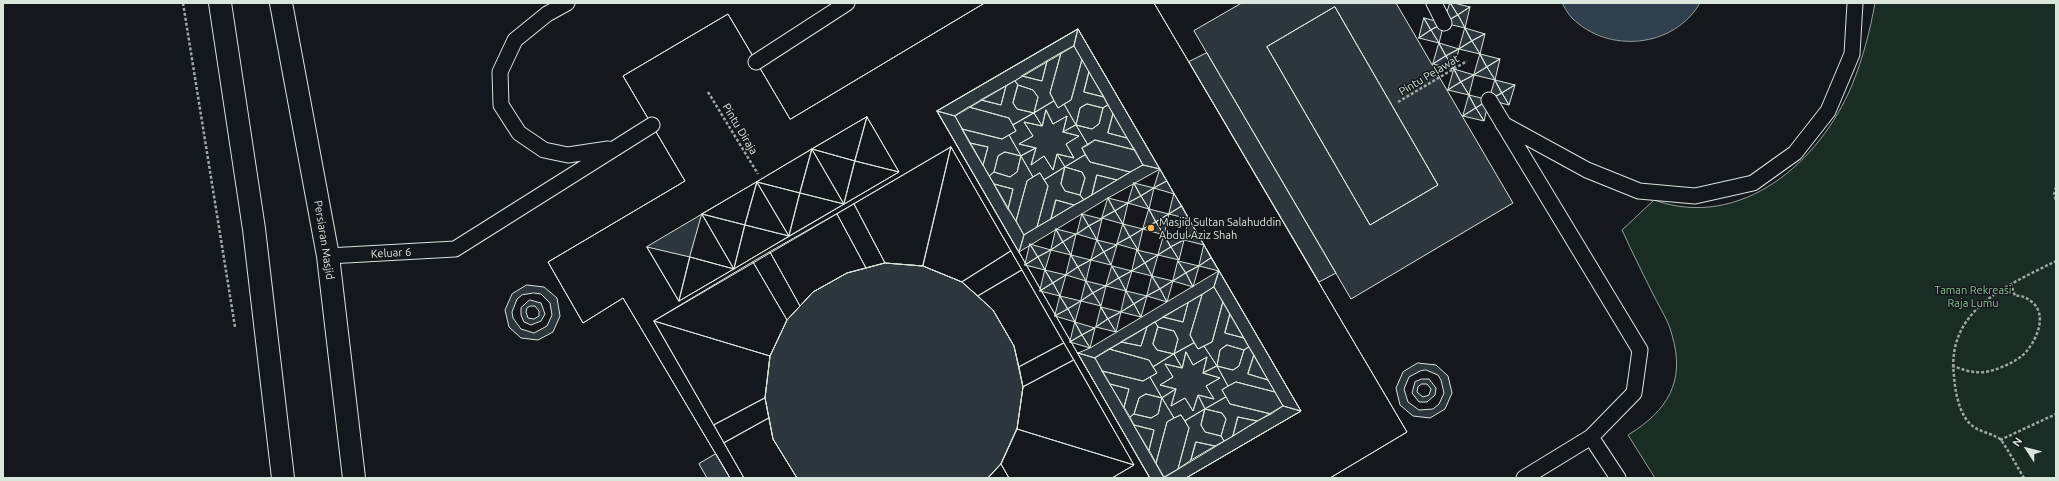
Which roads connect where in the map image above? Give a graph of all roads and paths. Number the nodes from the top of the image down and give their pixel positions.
1 (183, 3) edge
2 (220, 3) edge
3 (281, 3) edge
4 (566, 3) edge
5 (847, 3) edge
6 (1434, 3) edge
7 (1855, 3) edge
8 (1444, 23) dead end
9 (1467, 61) dead end
10 (756, 62) dead end
11 (708, 92) dead end
12 (1489, 100) dead end
13 (1398, 102) dead end
14 (1503, 124) junction
15 (652, 125) dead end
16 (613, 148) junction
17 (758, 174) dead end
18 (2056, 186) edge
19 (2056, 200) edge
20 (328, 256) junction
21 (2056, 261) edge
22 (2011, 284) junction
23 (235, 330) dead end
24 (1952, 366) junction
25 (2056, 414) edge
26 (1592, 437) junction
27 (2000, 440) junction
28 (283, 478) edge
29 (354, 478) edge
30 (1524, 478) edge
31 (1618, 478) edge
32 (2024, 478) edge

1 - 23 path
2 - 28 main road
3 - 20 main road, Persiaran Masjid
4 - 16 lane
5 - 10 lane
6 - 8 lane
7 - 14 lane
9 - 13 path, Pintu Pelawat
11 - 17 path, Pintu Diraja
12 - 14 lane
14 - 26 lane
15 - 16 lane
16 - 20 lane, Keluar 6
18 - 19 path
20 - 29 main road, Persiaran Masjid
21 - 22 path
22 - 24 path
22 - 24 path
24 - 27 path
25 - 27 path
26 - 30 lane
26 - 31 lane
27 - 32 path

